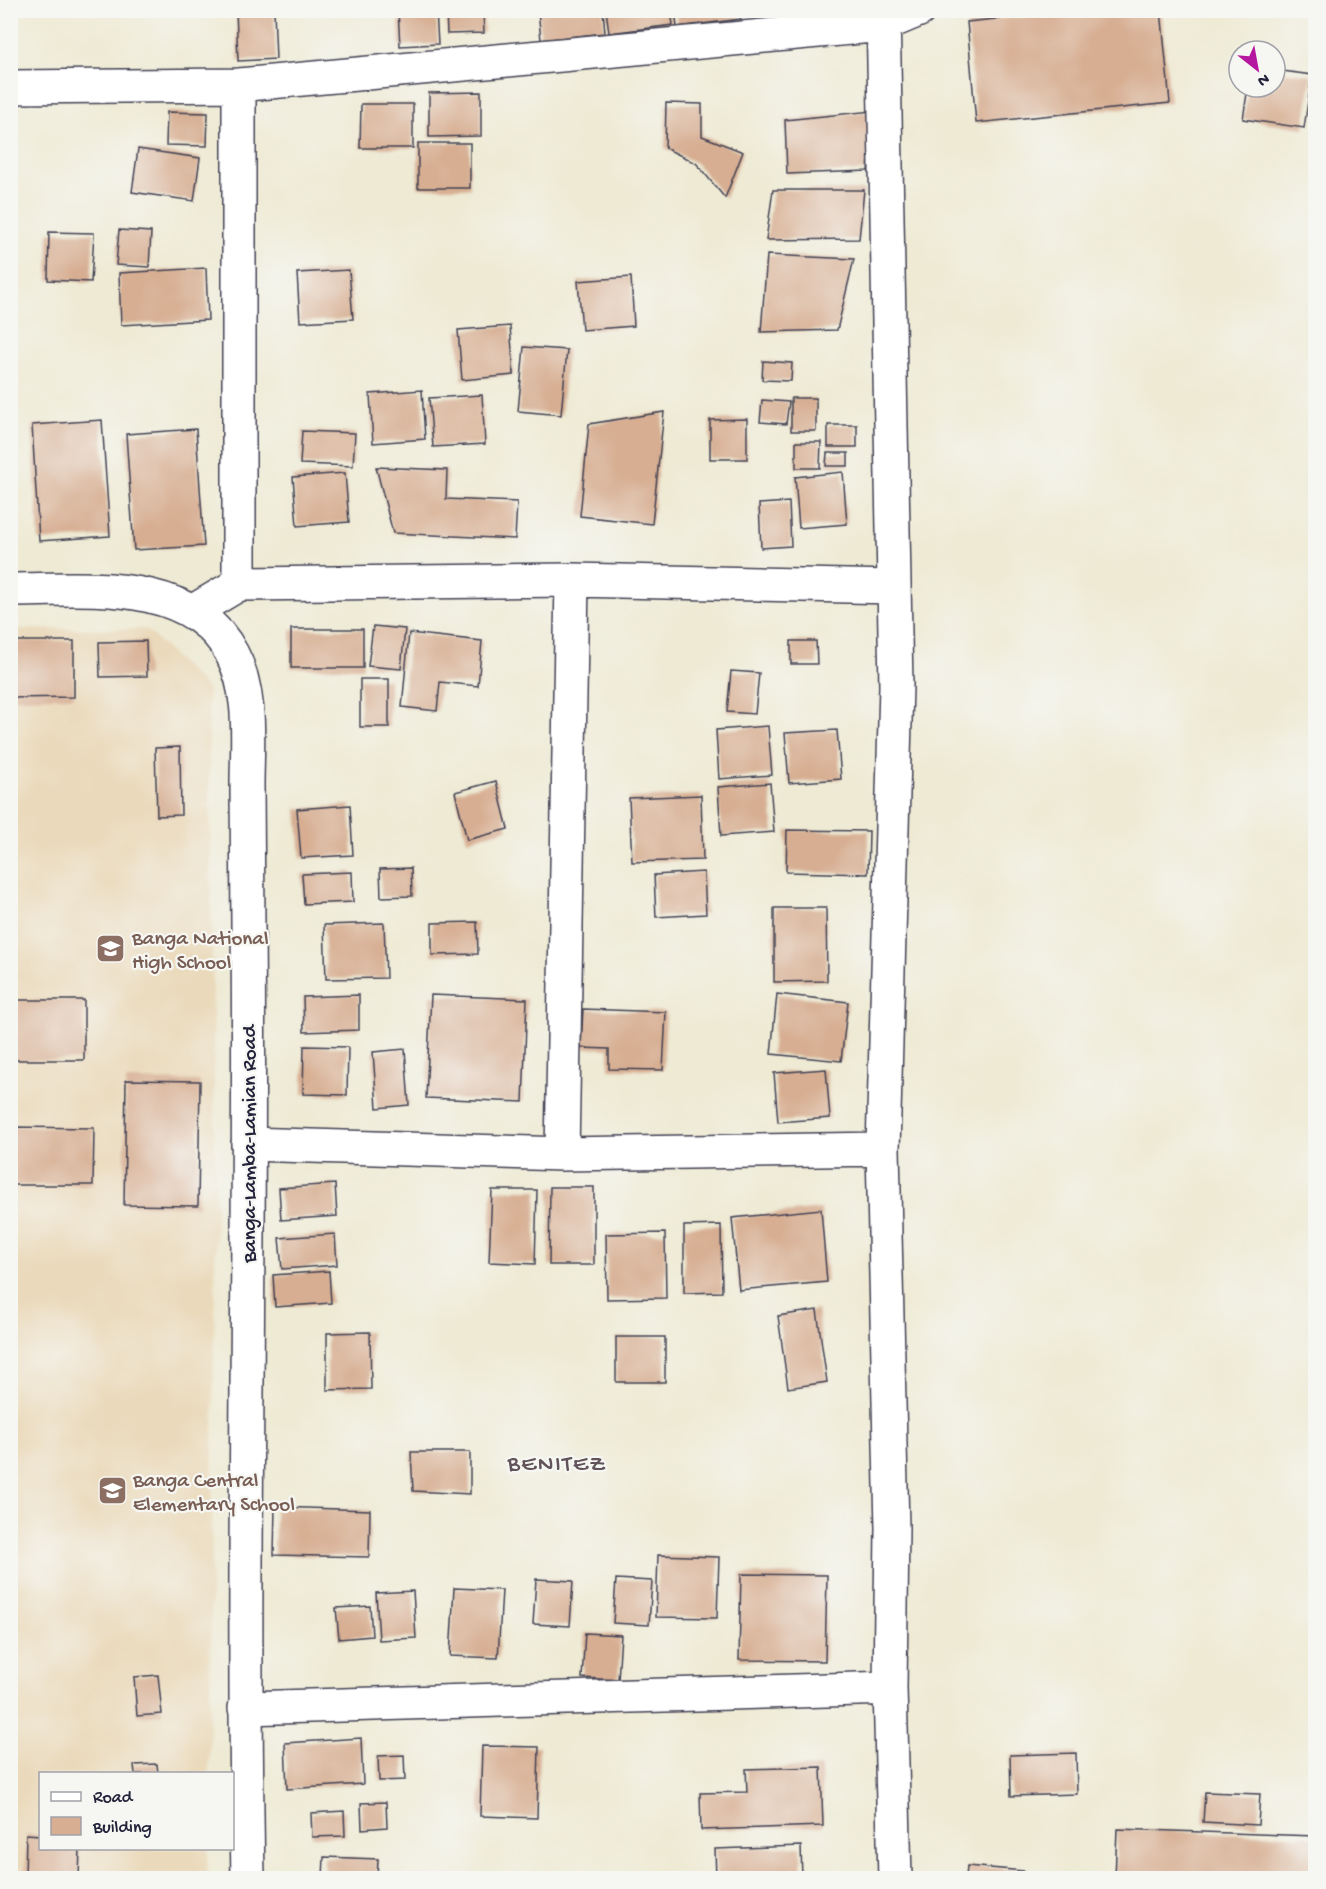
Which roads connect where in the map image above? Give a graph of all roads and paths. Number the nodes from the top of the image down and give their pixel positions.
1 (919, 10) edge
2 (883, 18) edge
3 (239, 86) junction
4 (10, 87) edge
5 (572, 580) junction
6 (239, 584) junction
7 (894, 587) junction
8 (10, 590) edge
9 (192, 612) junction
10 (248, 1144) junction
11 (883, 1149) junction
12 (562, 1154) junction
13 (890, 1688) junction
14 (245, 1708) junction
15 (248, 1878) edge
16 (895, 1878) edge

1 - 2 street
2 - 3 street
2 - 7 street
3 - 4 street
3 - 6 street
5 - 6 street
5 - 7 street
5 - 12 street
6 - 9 street
7 - 11 street
8 - 9 street, Banga-Lamba-Lamian Road
9 - 10 street, Banga-Lamba-Lamian Road
10 - 12 street
10 - 14 street, Banga-Lamba-Lamian Road
11 - 12 street
11 - 13 street
13 - 14 street
13 - 16 street
14 - 15 street, Banga-Lamba-Lamian Road

